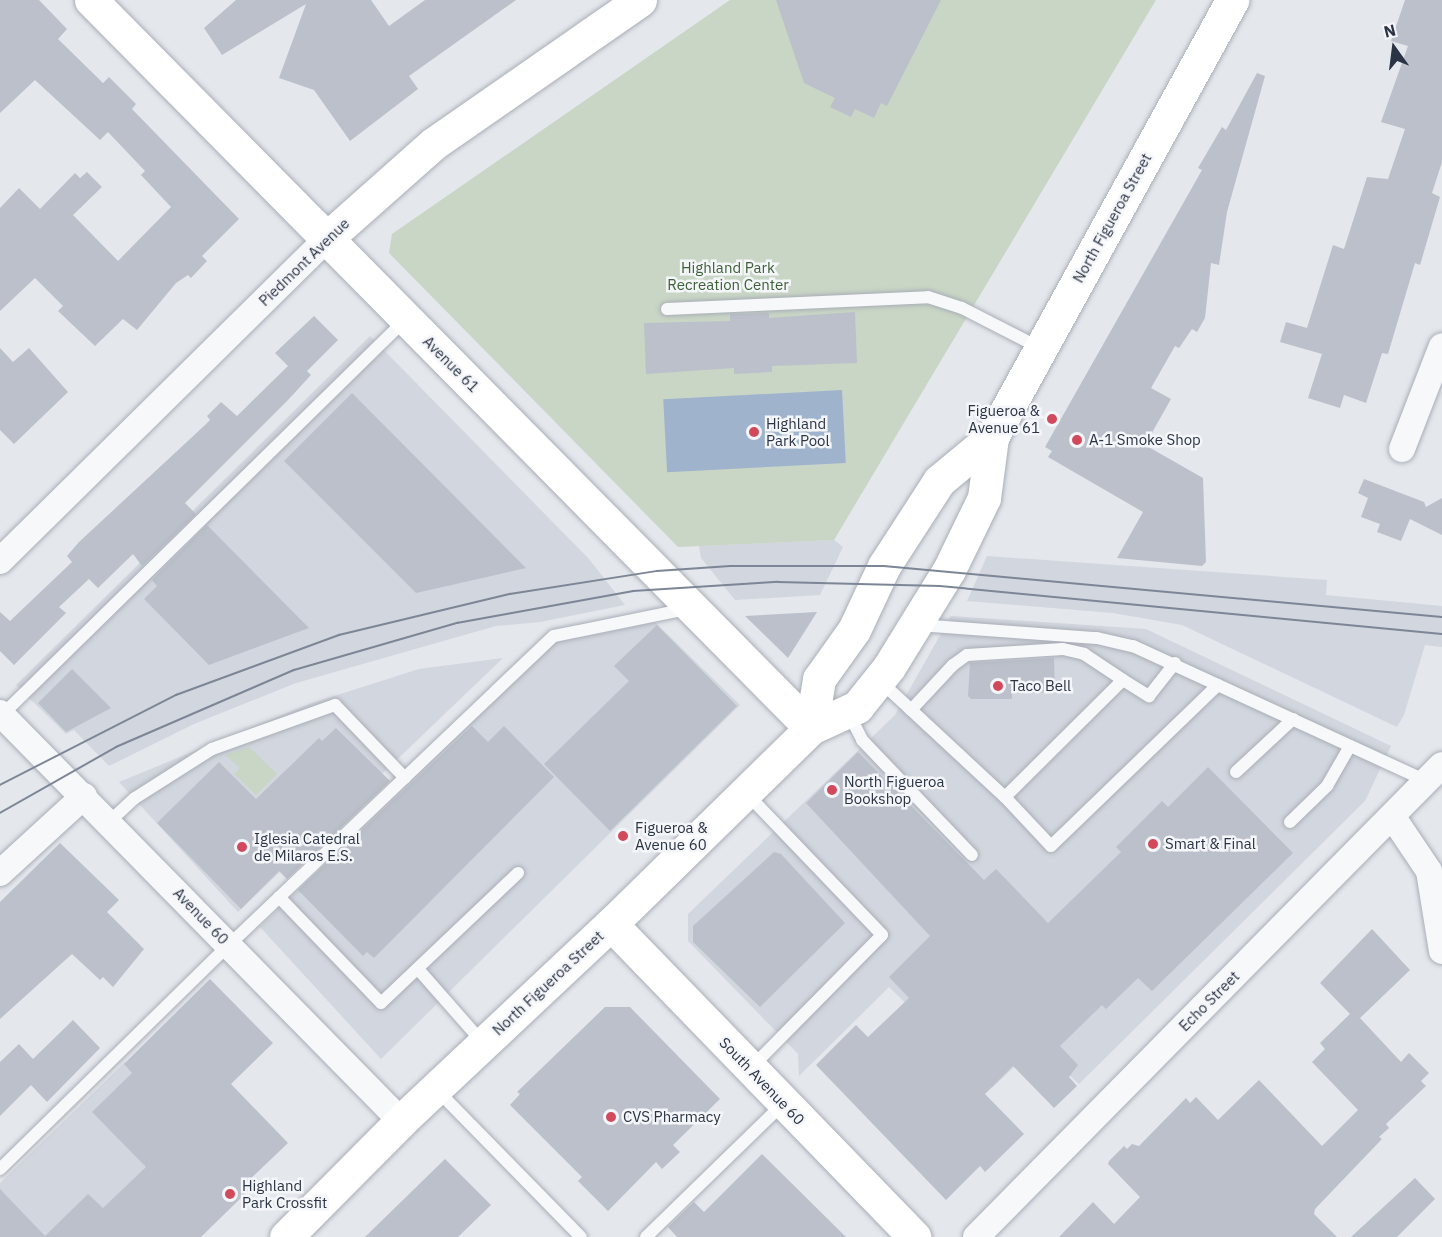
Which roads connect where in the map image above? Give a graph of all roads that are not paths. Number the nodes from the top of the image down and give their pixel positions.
1 (91, 0) edge
2 (1232, 0) edge
3 (634, 2) edge
4 (326, 239) junction
5 (667, 309) dead end
6 (406, 319) junction
7 (1442, 346) edge
8 (1040, 348) junction
9 (1432, 401) edge
10 (992, 437) junction
11 (1402, 449) dead end
12 (0, 561) edge
13 (696, 608) junction
14 (916, 625) junction
15 (1175, 663) junction
16 (879, 680) junction
17 (1123, 680) junction
18 (1218, 685) junction
19 (911, 710) junction
20 (847, 711) junction
21 (1, 714) edge
22 (1293, 719) junction
23 (810, 728) junction
24 (1350, 746) junction
25 (1236, 772) dead end
26 (1434, 773) edge
27 (405, 778) junction
28 (745, 792) junction
29 (84, 796) junction
30 (1005, 797) junction
31 (1392, 816) junction
32 (109, 822) junction
33 (1290, 822) dead end
34 (972, 855) dead end
35 (0, 873) edge
36 (518, 873) dead end
37 (279, 897) junction
38 (611, 924) junction
39 (229, 945) junction
40 (1442, 951) edge
41 (418, 969) junction
42 (483, 1043) junction
43 (750, 1069) junction
44 (435, 1088) junction
45 (783, 1104) junction
46 (401, 1121) junction
47 (0, 1169) edge
48 (286, 1237) edge
49 (581, 1237) edge
50 (646, 1237) edge
51 (914, 1237) edge
52 (976, 1237) edge

1 - 4 main road, Avenue 61
2 - 8 main road, North Figueroa Street
3 - 4 main road, Piedmont Avenue
4 - 6 main road, Avenue 61
4 - 12 street, Piedmont Avenue
5 - 8 lane
6 - 13 main road, Avenue 61
6 - 21 lane
7 - 9 street
8 - 10 main road, North Figueroa Street
9 - 11 street
10 - 14 main road, North Figueroa Street
10 - 23 main road, North Figueroa Street
13 - 23 main road, Avenue 61
13 - 27 lane
14 - 15 lane
14 - 16 main road, North Figueroa Street
15 - 17 lane
15 - 18 lane
16 - 19 lane
16 - 20 main road, North Figueroa Street
17 - 19 lane
17 - 30 lane
18 - 22 lane
18 - 30 lane
19 - 30 lane
20 - 23 main road, North Figueroa Street
20 - 34 lane
21 - 29 street, Avenue 60
22 - 24 lane
22 - 25 lane
23 - 28 main road, North Figueroa Street
24 - 26 lane
24 - 33 lane
26 - 31 street, Echo Street
27 - 32 lane
27 - 37 lane
28 - 38 main road, North Figueroa Street
28 - 43 lane
29 - 32 street, Avenue 60
29 - 35 street
31 - 40 street
31 - 52 street, Echo Street
32 - 39 street, Avenue 60
36 - 41 lane
37 - 39 lane
37 - 41 lane
38 - 42 main road, North Figueroa Street
38 - 43 main road, South Avenue 60
39 - 46 street, Avenue 60
39 - 47 lane
41 - 42 lane
42 - 44 main road, North Figueroa Street
43 - 45 main road, South Avenue 60
44 - 46 main road, North Figueroa Street
44 - 49 lane
45 - 50 lane
45 - 51 main road, South Avenue 60
46 - 48 main road, North Figueroa Street

